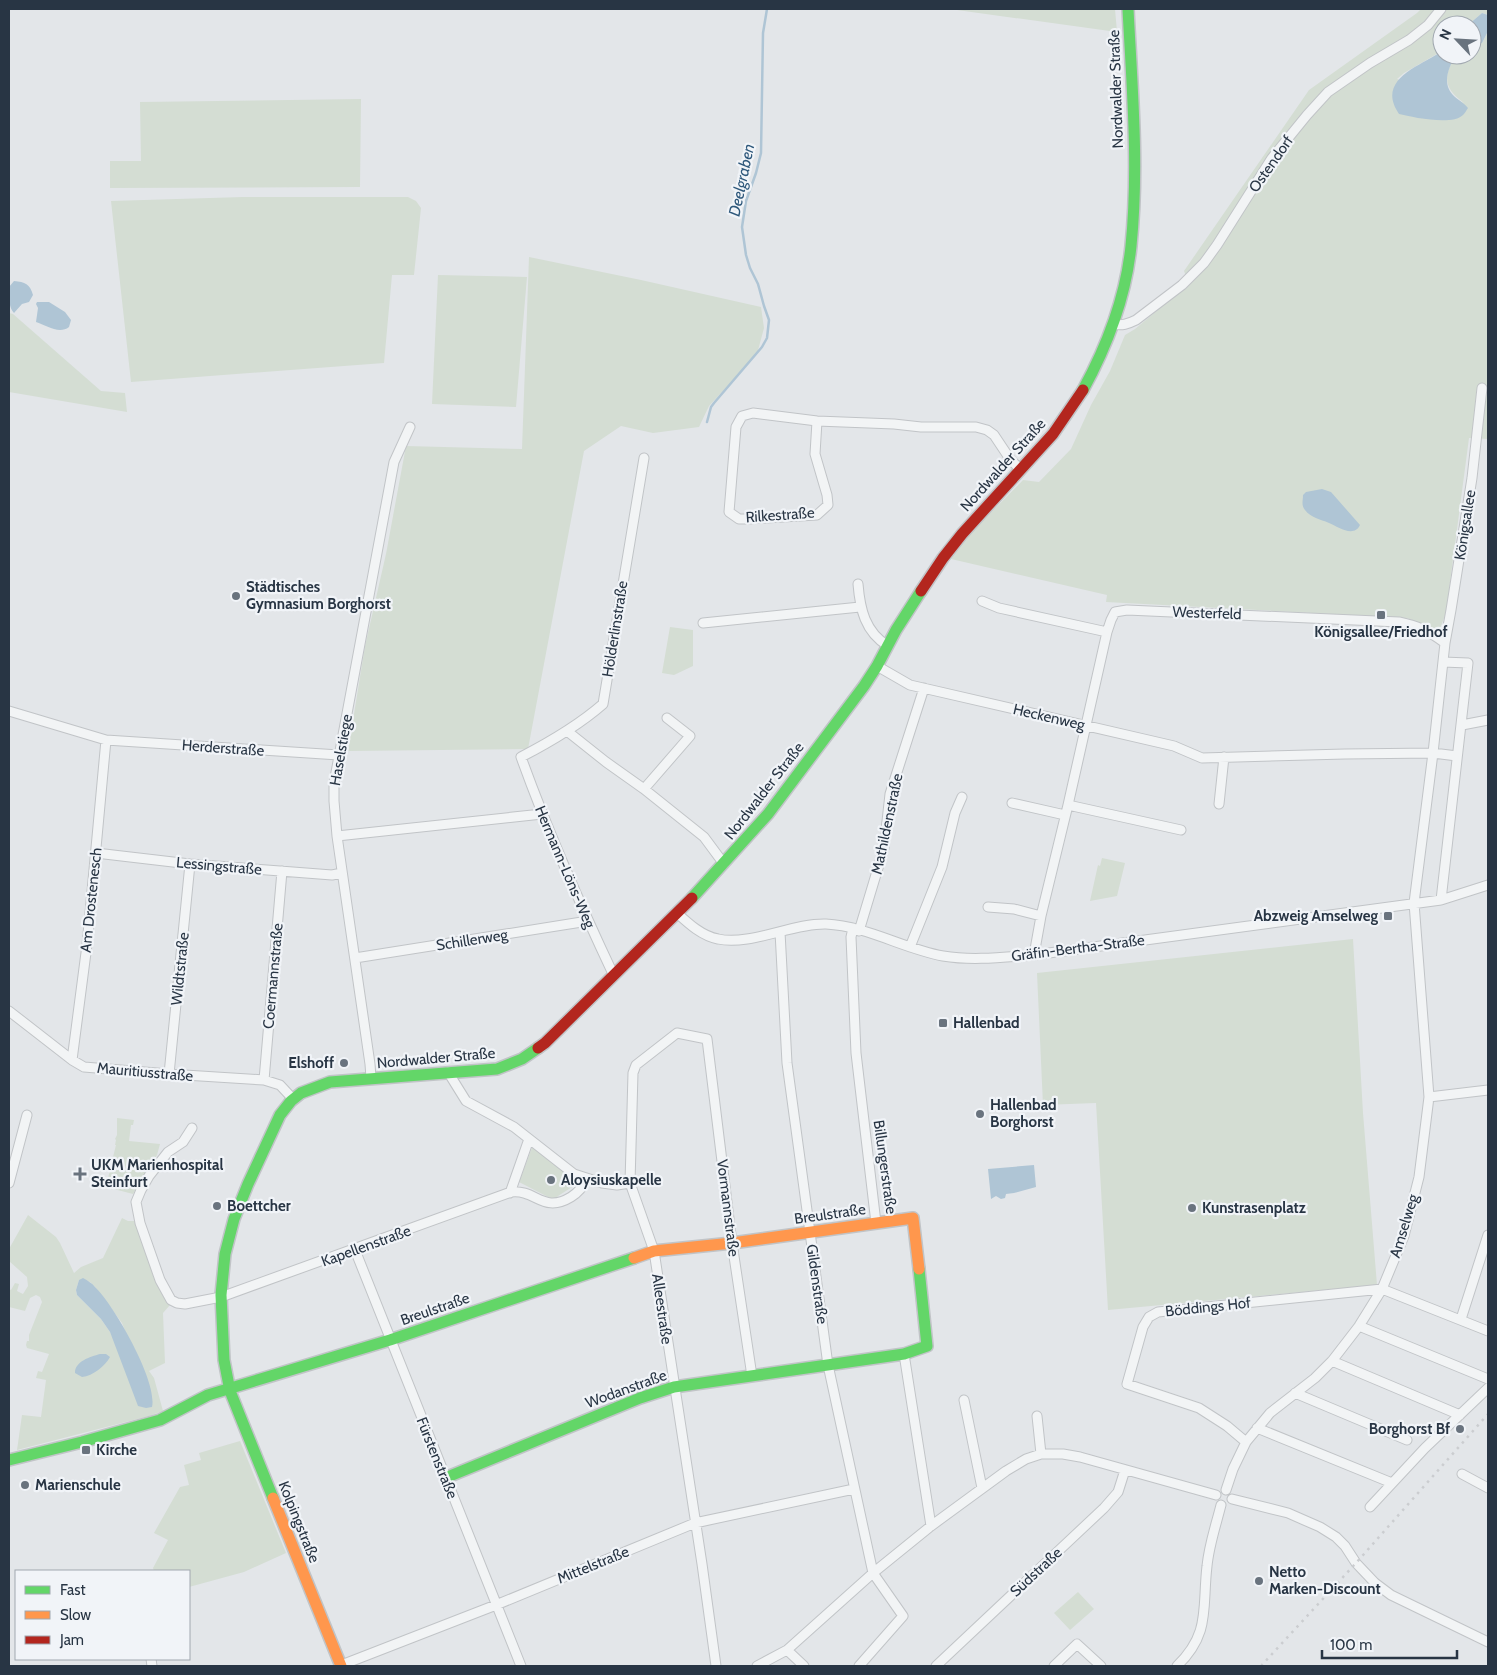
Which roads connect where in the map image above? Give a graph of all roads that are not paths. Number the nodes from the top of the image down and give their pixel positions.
1 (1128, 9) edge
2 (1441, 9) edge
3 (1113, 324) junction
4 (1482, 388) dead end
5 (817, 421) junction
6 (410, 427) dead end
7 (644, 458) dead end
8 (1021, 470) junction
9 (858, 584) dead end
10 (982, 601) dead end
11 (860, 606) junction
12 (702, 623) dead end
13 (1107, 632) junction
14 (1445, 643) junction
15 (888, 646) junction
16 (1444, 662) junction
17 (877, 666) junction
18 (924, 688) junction
19 (9, 711) edge
20 (667, 718) dead end
21 (1488, 720) edge
22 (1086, 725) junction
23 (1462, 725) junction
24 (566, 731) junction
25 (106, 740) junction
26 (1433, 754) junction
27 (339, 755) junction
28 (1457, 756) junction
29 (521, 757) joint
30 (1224, 757) junction
31 (644, 789) junction
32 (962, 797) dead end
33 (1012, 803) dead end
34 (1219, 804) dead end
35 (1068, 805) junction
36 (542, 814) junction
37 (1066, 815) junction
38 (1181, 830) dead end
39 (337, 836) junction
40 (96, 853) junction
41 (190, 864) junction
42 (724, 864) junction
43 (282, 871) junction
44 (342, 873) junction
45 (1488, 885) edge
46 (1440, 900) junction
47 (1414, 903) junction
48 (988, 907) dead end
49 (677, 913) junction
50 (1041, 916) junction
51 (588, 921) junction
52 (856, 930) junction
53 (780, 932) junction
54 (910, 947) junction
55 (1034, 955) junction
56 (355, 958) junction
57 (614, 976) junction
58 (9, 1011) edge
59 (707, 1039) joint
60 (72, 1060) junction
61 (448, 1072) junction
62 (169, 1074) junction
63 (371, 1078) junction
64 (264, 1080) junction
65 (1488, 1090) edge
66 (1429, 1097) junction
67 (293, 1098) junction
68 (27, 1115) dead end
69 (192, 1128) dead end
70 (529, 1139) junction
71 (587, 1179) junction
72 (9, 1183) edge
73 (630, 1183) junction
74 (510, 1193) junction
75 (876, 1223) junction
76 (810, 1232) junction
77 (1488, 1235) edge
78 (732, 1243) junction
79 (355, 1250) junction
80 (654, 1251) junction
81 (1382, 1289) junction
82 (221, 1298) junction
83 (1462, 1319) junction
84 (1359, 1326) junction
85 (1488, 1331) edge
86 (390, 1340) junction
87 (904, 1354) junction
88 (1332, 1361) junction
89 (828, 1366) junction
90 (752, 1376) junction
91 (1488, 1379) edge
92 (674, 1386) junction
93 (228, 1388) junction
94 (1488, 1388) edge
95 (1296, 1393) junction
96 (964, 1400) dead end
97 (1460, 1415) junction
98 (1037, 1416) dead end
99 (1257, 1428) junction
100 (1407, 1440) dead end
101 (1246, 1442) junction
102 (1040, 1454) junction
103 (11, 1459) edge
104 (1125, 1470) junction
105 (1462, 1474) dead end
106 (445, 1478) junction
107 (1392, 1484) junction
108 (982, 1488) junction
109 (1488, 1488) edge
110 (854, 1489) junction
111 (1226, 1490) junction
112 (1216, 1495) junction
113 (1232, 1499) junction
114 (1221, 1505) junction
115 (1370, 1507) dead end
116 (695, 1523) junction
117 (931, 1526) junction
118 (873, 1573) junction
119 (496, 1605) junction
120 (1488, 1642) edge
121 (787, 1650) junction
122 (340, 1666) edge
123 (521, 1666) edge
124 (716, 1666) edge
125 (757, 1666) edge
126 (804, 1666) edge
127 (859, 1666) edge
128 (936, 1666) edge
129 (1054, 1666) edge
130 (1101, 1666) edge
131 (1177, 1666) edge

1 - 3 street, Nordwalder Straße
2 - 3 street, Ostendorf
3 - 8 street, Nordwalder Straße
4 - 14 street, Königsallee
5 - 5 street, Rilkestraße
5 - 8 street, Rilkestraße
6 - 27 street, Haselstiege
7 - 24 street, Hölderlinstraße
8 - 15 street, Nordwalder Straße
9 - 11 street
10 - 13 street
11 - 12 street
11 - 15 street
13 - 14 street, Westerfeld
13 - 22 street
14 - 16 street, Königsallee
15 - 17 street, Nordwalder Straße
16 - 23 street
16 - 26 street, Königsallee
17 - 18 street, Heckenweg
17 - 42 street, Nordwalder Straße
18 - 22 street, Heckenweg
18 - 52 street, Mathildenstraße
19 - 25 street, Herderstraße
20 - 31 street
21 - 23 street
22 - 30 street, Heckenweg
22 - 35 street
23 - 28 street
24 - 29 street, Hölderlinstraße
24 - 31 street
25 - 27 street, Herderstraße
25 - 40 street, Am Drostenesch
26 - 28 street, Heckenweg
26 - 30 street, Heckenweg
26 - 47 street, Königsallee
27 - 39 street, Haselstiege
28 - 46 street
29 - 36 street, Hermann-Löns-Weg
30 - 34 street
31 - 42 street
32 - 54 street
33 - 37 street
35 - 37 street
35 - 38 street
36 - 39 street
36 - 51 street, Hermann-Löns-Weg
37 - 50 street
39 - 44 street, Haselstiege
40 - 41 street, Lessingstraße
40 - 60 street, Am Drostenesch
41 - 43 street, Lessingstraße
41 - 62 street, Wildtstraße
42 - 49 street, Nordwalder Straße
43 - 44 street, Lessingstraße
43 - 64 street, Coermannstraße
44 - 56 street, Haselstiege
45 - 46 street, Gräfin-Bertha-Straße
46 - 47 street, Gräfin-Bertha-Straße
47 - 55 street, Gräfin-Bertha-Straße
47 - 66 street, Amselweg
48 - 50 street
49 - 53 street, Gräfin-Bertha-Straße
49 - 57 street, Nordwalder Straße
50 - 55 street
51 - 56 street, Schillerweg
51 - 57 street, Hermann-Löns-Weg
52 - 53 street, Gräfin-Bertha-Straße
52 - 54 street, Gräfin-Bertha-Straße
52 - 75 street, Billungerstraße
53 - 76 street, Gildenstraße
54 - 55 street, Gräfin-Bertha-Straße
56 - 63 street, Haselstiege
57 - 61 street, Nordwalder Straße
58 - 60 street, Mauritiusstraße
59 - 73 street, Alleestraße
59 - 78 street, Vormannstraße
60 - 62 street, Mauritiusstraße
61 - 63 street, Nordwalder Straße
61 - 70 street
62 - 64 street, Mauritiusstraße
63 - 67 street, Nordwalder Straße
64 - 67 street, Mauritiusstraße
65 - 66 street
66 - 81 street, Amselweg
67 - 82 street, Nordwalder Straße
68 - 72 street
69 - 82 street, Kapellenstraße
70 - 71 street
70 - 74 street
71 - 73 street
71 - 74 street
73 - 80 street, Alleestraße
74 - 79 street, Kapellenstraße
75 - 76 street, Breulstraße
75 - 87 street, Billungerstraße
76 - 78 street, Breulstraße
76 - 89 street, Gildenstraße
77 - 83 street
78 - 80 street, Breulstraße
78 - 90 street, Vormannstraße
79 - 82 street, Kapellenstraße
79 - 86 street, Fürstenstraße
80 - 86 street, Breulstraße
80 - 92 street, Alleestraße
81 - 83 street
81 - 84 street, Amselweg
81 - 101 street, Böddings Hof
82 - 93 street, Nordwalder Straße
83 - 85 street
84 - 88 street, Amselweg
84 - 91 street
86 - 93 street, Breulstraße
86 - 106 street, Fürstenstraße
87 - 89 street, Billungerstraße
87 - 117 street
88 - 95 street, Amselweg
88 - 97 street
89 - 90 street, Wodanstraße
89 - 110 street, Gildenstraße
90 - 92 street, Wodanstraße
92 - 106 street, Wodanstraße
92 - 116 street, Alleestraße
93 - 103 street, Breulstraße
93 - 122 street, Kolpingstraße
94 - 97 street
95 - 99 street, Amselweg
95 - 100 street
96 - 108 street
97 - 107 street
98 - 102 street
99 - 101 street, Amselweg
99 - 107 street
101 - 111 street, Amselweg
102 - 104 street
102 - 108 street
104 - 112 street
104 - 128 street, Südstraße
105 - 109 street
106 - 119 street, Fürstenstraße
107 - 115 street
108 - 117 street
110 - 116 street, Mittelstraße
110 - 118 street, Gildenstraße
111 - 112 street
111 - 113 street
112 - 114 street
113 - 114 street
113 - 120 street
114 - 131 street
116 - 119 street, Mittelstraße
116 - 124 street, Alleestraße
117 - 118 street
118 - 121 street
118 - 127 street
119 - 122 street, Mittelstraße
119 - 123 street, Fürstenstraße
121 - 125 street
121 - 126 street
129 - 130 street

